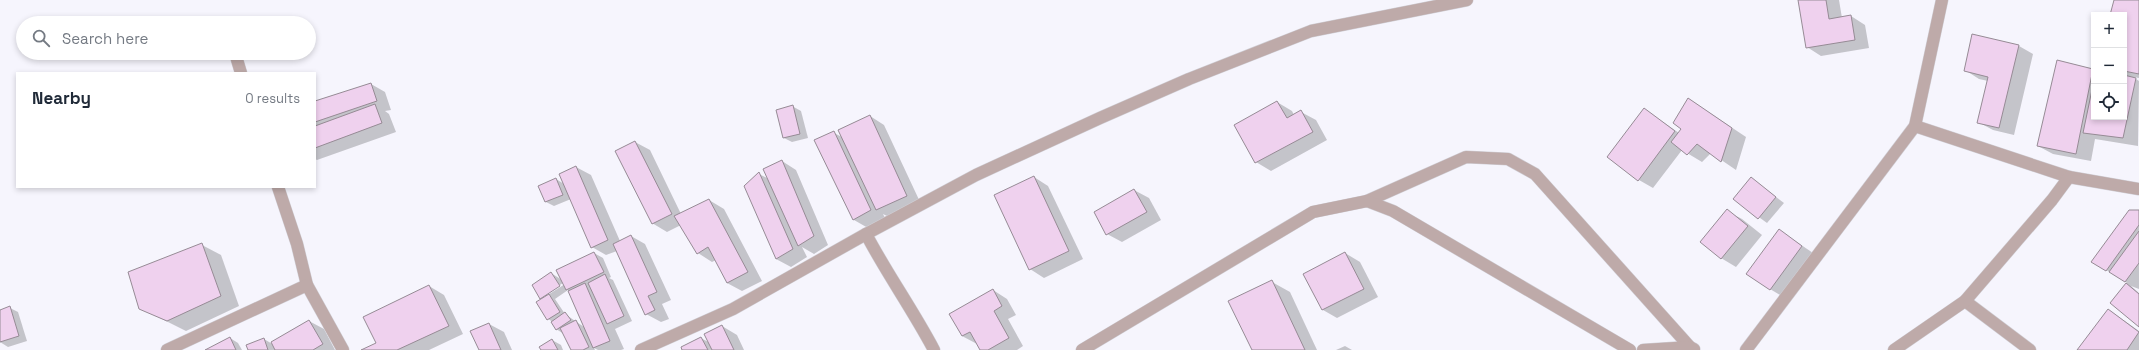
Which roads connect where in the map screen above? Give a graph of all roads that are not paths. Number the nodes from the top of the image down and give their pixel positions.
1 (1467, 0) edge
2 (1942, 0) edge
3 (237, 60) edge
4 (242, 72) edge
5 (1915, 126) junction
6 (2069, 176) junction
7 (278, 188) edge
8 (2139, 189) edge
9 (1367, 201) junction
10 (866, 234) junction
11 (307, 285) junction
12 (1965, 301) junction
13 (1694, 349) edge
14 (167, 350) edge
15 (343, 350) edge
16 (641, 350) edge
17 (934, 350) edge
18 (1082, 350) edge
19 (1630, 350) edge
20 (1643, 350) edge
21 (1746, 350) edge
22 (1894, 350) edge
23 (2030, 350) edge

1 - 10 street
2 - 5 street
3 - 4 street
5 - 6 street
5 - 21 street
6 - 8 street
6 - 12 street
7 - 11 street
9 - 13 street
9 - 18 street
9 - 19 street
10 - 16 street
10 - 17 street
11 - 14 street
11 - 15 street
12 - 22 street
12 - 23 street
13 - 20 street

